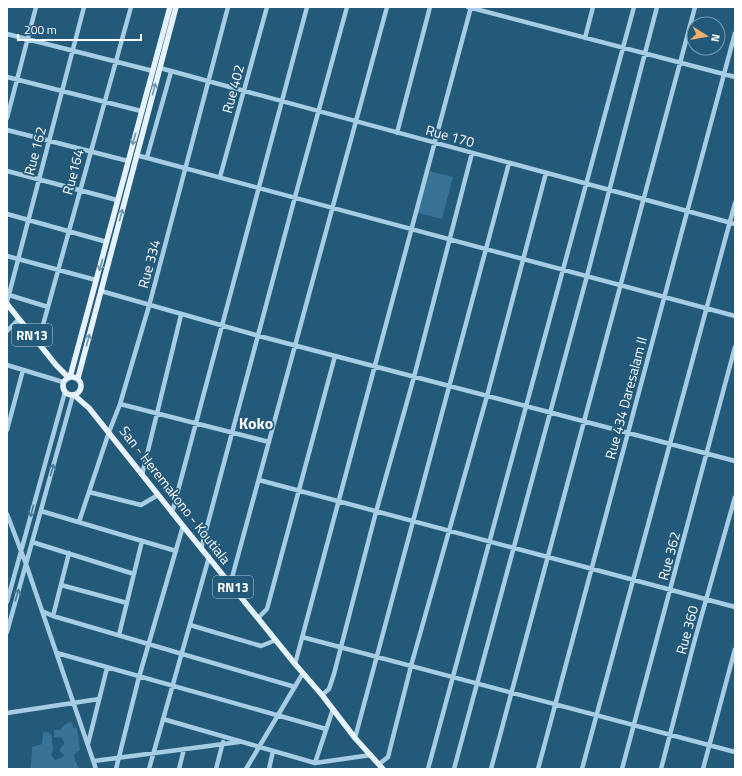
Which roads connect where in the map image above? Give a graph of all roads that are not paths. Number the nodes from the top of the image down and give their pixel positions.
1 (36, 7) edge
2 (84, 7) edge
3 (130, 7) edge
4 (170, 7) edge
5 (176, 7) edge
6 (228, 7) edge
7 (267, 7) edge
8 (307, 7) edge
9 (347, 7) edge
10 (387, 7) edge
11 (430, 7) edge
12 (470, 7) edge
13 (593, 7) edge
14 (634, 7) edge
15 (657, 7) edge
16 (695, 7) edge
17 (735, 32) edge
18 (7, 34) edge
19 (585, 38) junction
20 (28, 39) junction
21 (622, 48) junction
22 (73, 50) junction
23 (645, 54) junction
24 (115, 61) junction
25 (680, 63) junction
26 (160, 68) junction
27 (152, 71) junction
28 (171, 72) junction
29 (724, 74) junction
30 (7, 77) edge
31 (735, 77) edge
32 (17, 80) junction
33 (209, 82) junction
34 (62, 91) junction
35 (244, 91) junction
36 (104, 102) junction
37 (282, 102) junction
38 (141, 112) junction
39 (319, 112) junction
40 (7, 118) edge
41 (356, 121) junction
42 (7, 130) edge
43 (396, 132) junction
44 (49, 141) junction
45 (435, 143) junction
46 (90, 151) junction
47 (472, 153) junction
48 (136, 154) junction
49 (148, 157) junction
50 (128, 161) junction
51 (509, 163) junction
52 (187, 168) junction
53 (7, 171) edge
54 (546, 173) junction
55 (220, 177) junction
56 (39, 180) junction
57 (586, 184) junction
58 (259, 187) junction
59 (80, 190) junction
60 (609, 190) junction
61 (295, 197) junction
62 (643, 199) junction
63 (118, 200) junction
64 (735, 203) edge
65 (332, 207) junction
66 (687, 211) junction
67 (7, 214) edge
68 (28, 220) junction
69 (732, 223) edge
70 (412, 229) junction
71 (69, 231) junction
72 (450, 239) junction
73 (107, 242) junction
74 (486, 249) junction
75 (7, 256) edge
76 (18, 259) junction
77 (523, 259) junction
78 (563, 269) junction
79 (58, 270) junction
80 (587, 276) junction
81 (96, 280) junction
82 (620, 285) junction
83 (101, 291) junction
84 (9, 295) junction
85 (664, 297) junction
86 (7, 303) edge
87 (149, 306) junction
88 (48, 307) junction
89 (707, 308) junction
90 (181, 315) junction
91 (735, 316) edge
92 (19, 319) junction
93 (222, 326) junction
94 (7, 331) edge
95 (259, 336) junction
96 (38, 343) junction
97 (295, 346) junction
98 (735, 347) edge
99 (336, 356) junction
100 (7, 365) edge
101 (56, 365) junction
102 (375, 367) junction
103 (23, 370) junction
104 (69, 377) junction
105 (414, 377) junction
106 (78, 378) junction
107 (63, 382) junction
108 (449, 386) junction
109 (80, 390) junction
110 (65, 392) junction
111 (74, 395) junction
112 (487, 396) junction
113 (120, 404) junction
114 (526, 406) junction
115 (90, 408) junction
116 (549, 412) junction
117 (158, 414) junction
118 (584, 422) junction
119 (196, 424) junction
120 (7, 430) edge
121 (109, 432) junction
122 (233, 433) junction
123 (628, 433) junction
124 (269, 442) junction
125 (670, 444) junction
126 (707, 454) junction
127 (735, 461) edge
128 (142, 475) junction
129 (259, 480) junction
130 (300, 491) junction
131 (89, 492) junction
132 (158, 495) junction
133 (735, 497) edge
134 (338, 502) junction
135 (41, 511) junction
136 (376, 512) junction
137 (172, 513) junction
138 (7, 514) edge
139 (80, 522) junction
140 (413, 522) junction
141 (183, 526) junction
142 (450, 531) junction
143 (142, 541) junction
144 (32, 542) junction
145 (490, 542) junction
146 (514, 548) junction
147 (201, 549) junction
148 (21, 551) junction
149 (176, 551) junction
150 (69, 553) junction
151 (548, 557) junction
152 (209, 558) junction
153 (26, 564) junction
154 (591, 569) junction
155 (134, 574) junction
156 (634, 580) junction
157 (61, 585) junction
158 (230, 585) junction
159 (671, 590) junction
160 (706, 600) junction
161 (7, 601) edge
162 (127, 603) junction
163 (735, 607) edge
164 (42, 611) junction
165 (53, 616) junction
166 (258, 618) junction
167 (190, 625) junction
168 (7, 632) edge
169 (119, 635) junction
170 (302, 637) junction
171 (276, 640) junction
172 (149, 644) junction
173 (340, 647) junction
174 (735, 649) edge
175 (57, 653) junction
176 (182, 653) junction
177 (377, 657) junction
178 (295, 664) junction
179 (412, 666) junction
180 (107, 668) junction
181 (303, 673) junction
182 (139, 677) junction
183 (454, 678) junction
184 (478, 684) junction
185 (172, 686) junction
186 (295, 687) junction
187 (512, 693) junction
188 (322, 695) junction
189 (99, 699) junction
190 (74, 702) junction
191 (555, 704) junction
192 (333, 709) junction
193 (7, 714) edge
194 (596, 715) junction
195 (277, 716) junction
196 (163, 719) junction
197 (633, 725) junction
198 (326, 729) junction
199 (670, 735) junction
200 (225, 737) junction
201 (355, 738) junction
202 (240, 742) junction
203 (88, 744) junction
204 (223, 744) junction
205 (709, 746) junction
206 (259, 747) junction
207 (184, 749) junction
208 (273, 751) junction
209 (735, 752) edge
210 (153, 754) junction
211 (371, 755) junction
212 (119, 758) junction
213 (94, 761) junction
214 (315, 763) junction
215 (379, 764) junction
216 (96, 769) edge
217 (116, 769) edge
218 (149, 769) edge
219 (179, 769) edge
220 (216, 769) edge
221 (246, 769) edge
222 (269, 769) edge
223 (383, 769) edge
224 (428, 769) edge
225 (454, 769) edge
226 (491, 769) edge
227 (538, 769) edge
228 (582, 769) edge
229 (622, 769) edge
230 (661, 769) edge
231 (703, 769) edge

1 - 20 street
2 - 22 street, Rue 162
3 - 24 street, Rue164
4 - 27 main road
5 - 26 main road
6 - 33 street, Rue 334
7 - 35 street, Rue 402
8 - 37 street
9 - 39 street
10 - 41 street
11 - 43 street
12 - 19 street
12 - 45 street
13 - 19 street
14 - 21 street
15 - 23 street
16 - 25 street
17 - 29 street, Rue 434 Daresalam II
18 - 20 street
19 - 21 street
20 - 22 street
20 - 32 street
21 - 23 street
21 - 57 street
22 - 24 street
22 - 34 street, Rue 162
23 - 25 street
23 - 60 street
24 - 27 street
24 - 36 street, Rue164
25 - 29 street
25 - 62 street
26 - 28 street, Rue 170
48 -> 26 main road
27 - 38 main road
28 - 33 street, Rue 170
28 - 49 street
29 - 31 street
29 - 66 street, Rue 434 Daresalam II
30 - 32 street
32 - 34 street
32 - 40 street
33 - 35 street, Rue 170
33 - 52 street, Rue 334
34 - 36 street
34 - 44 street, Rue 162
35 - 37 street, Rue 170
35 - 55 street, Rue 402
36 - 38 street
36 - 46 street, Rue164
37 - 39 street, Rue 170
37 - 58 street
38 -> 50 main road
39 - 41 street, Rue 170
39 - 61 street
41 - 43 street, Rue 170
41 - 65 street
42 - 44 street
43 - 45 street, Rue 170
44 - 46 street
44 - 56 street, Rue 162
45 - 47 street, Rue 170
45 - 70 street
46 - 50 street
46 - 59 street, Rue164
47 - 51 street, Rue 170
47 - 72 street
48 - 49 street
83 -> 48 main road
49 - 52 street
50 - 63 main road
51 - 54 street, Rue 170
51 - 74 street
52 - 55 street
52 - 87 street, Rue 334
53 - 56 street
54 - 57 street, Rue 170
54 - 77 street
55 - 58 street
56 - 59 street
56 - 68 street, Rue 162
57 - 60 street, Rue 170
57 - 78 street
58 - 61 street
58 - 93 street
59 - 63 street
59 - 71 street, Rue164
60 - 62 street, Rue 170
60 - 80 street
61 - 65 street
61 - 95 street
62 - 66 street, Rue 170
62 - 82 street
63 - 73 main road
64 - 69 street
65 - 70 street
65 - 97 street
66 - 69 street, Rue 170
66 - 85 street, Rue 434 Daresalam II
67 - 68 street
68 - 71 street
68 - 76 street, Rue 162
69 - 89 street
70 - 72 street
70 - 102 street
71 - 73 street
71 - 79 street, Rue164
72 - 74 street
72 - 105 street
73 -> 81 main road
74 - 77 street
74 - 108 street
75 - 76 street
76 - 79 street
76 - 84 street, Rue 162
77 - 78 street
77 - 112 street
78 - 80 street
78 - 114 street
79 - 81 street
79 - 88 street, Rue164
80 - 82 street
80 - 116 street
81 - 104 main road
82 - 85 street
82 - 118 street
83 - 87 street
106 -> 83 main road
84 - 86 street, Rue 162
84 - 88 street
85 - 89 street
85 - 123 street, Rue 434 Daresalam II
86 - 92 main road, RN13
87 - 90 street
87 - 113 street, Rue 334
88 - 96 street, Rue164
89 - 91 street
89 - 125 street
90 - 93 street
90 - 117 street
92 - 94 street
92 - 96 main road, RN13
93 - 95 street
93 - 119 street
95 - 97 street
95 - 122 street
96 - 101 main road, RN13
97 - 99 street
97 - 124 street
98 - 126 street, Rue 362
99 - 102 street
99 - 130 street
100 - 103 street
101 - 104 main road, RN13
101 - 107 main road, RN13
102 - 105 street
102 - 134 street
103 - 107 street
103 - 120 street
104 - 106 main road
104 - 107 main road
105 - 108 street
105 - 136 street
106 - 109 main road
107 - 110 main road
108 - 112 street
108 - 140 street
109 - 111 main road
109 - 115 main road, RN13
110 - 111 main road
110 -> 148 street
111 - 115 main road, RN13
135 -> 111 street
112 - 114 street
112 - 142 street
113 - 117 street
113 - 121 street, Rue 334
114 - 116 street
114 - 145 street
115 - 121 main road, San - Heremakono - Koutiala / RN13
116 - 118 street
116 - 146 street
117 - 119 street
117 - 128 street
118 - 123 street
118 - 151 street
119 - 122 street
119 - 137 street
121 - 128 main road, San - Heremakono - Koutiala / RN13
121 - 131 street, Rue 334
122 - 124 street
122 - 147 street
123 - 125 street
123 - 154 street, Rue 434 Daresalam II
124 - 129 street
125 - 126 street
125 - 156 street
126 - 127 street
126 - 159 street, Rue 362
128 - 132 main road, San - Heremakono - Koutiala / RN13
129 - 130 street
129 - 158 street
130 - 134 street
130 - 166 street
131 - 132 street
131 - 139 street, Rue 334
132 - 137 main road, San - Heremakono - Koutiala / RN13
133 - 160 street, Rue 360
134 - 136 street
134 - 170 street
135 - 139 street
135 - 144 street
136 - 140 street
136 - 173 street
137 - 141 main road, San - Heremakono - Koutiala / RN13
138 - 148 street
139 - 143 street
140 - 142 street
140 - 177 street
141 - 147 main road, San - Heremakono - Koutiala / RN13
141 - 149 street
142 - 145 street
142 - 179 street
143 - 149 street
143 - 155 street
144 - 150 street
144 - 153 street
145 - 146 street
145 - 183 street
146 - 151 street
146 - 184 street
147 - 152 main road, San - Heremakono - Koutiala / RN13
148 - 153 street
148 - 161 street
149 - 172 street
150 - 155 street
150 - 157 street
151 - 154 street
151 - 187 street
152 - 158 main road, San - Heremakono - Koutiala / RN13
152 - 167 street
153 - 164 street
168 -> 153 street
154 - 156 street
154 - 191 street, Rue 434 Daresalam II
155 - 162 street
156 - 159 street
156 - 194 street
157 - 162 street
157 - 165 street
158 - 166 main road, San - Heremakono - Koutiala / RN13
159 - 160 street
159 - 197 street, Rue 362
160 - 163 street
160 - 199 street, Rue 360
162 - 169 street
164 - 165 street
164 - 175 street
165 - 169 street
166 - 171 main road, San - Heremakono - Koutiala / RN13
167 - 171 street
167 - 176 street
169 - 172 street
170 - 173 street
170 - 178 street
171 - 178 main road, San - Heremakono - Koutiala / RN13
172 - 176 street
172 - 182 street
173 - 177 street
173 - 188 street
174 - 205 street
175 - 180 street
175 - 190 street
176 - 185 street
176 - 186 street
177 - 179 street
177 - 201 street
178 - 181 main road, San - Heremakono - Koutiala / RN13
179 - 183 street
179 - 215 street
180 - 182 street
180 - 189 street
181 - 186 street
181 - 188 main road, San - Heremakono - Koutiala / RN13
182 - 185 street
182 - 212 street
183 - 184 street
183 - 224 street
184 - 187 street
184 - 225 street
185 - 195 street
185 - 196 street
186 - 195 street
187 - 191 street
187 - 226 street
188 - 192 main road, San - Heremakono - Koutiala / RN13
189 - 190 street
189 - 203 street
190 - 193 street
190 - 203 street
191 - 194 street
191 - 227 street, Rue 434 Daresalam II
192 - 198 street
192 - 201 main road, San - Heremakono - Koutiala / RN13
194 - 197 street
194 - 228 street
195 - 198 street
195 - 206 street
196 - 200 street
196 - 210 street
197 - 199 street
197 - 229 street, Rue 362
198 - 214 street
199 - 205 street
199 - 230 street, Rue 360
200 - 202 street
200 - 204 street
201 - 211 main road, San - Heremakono - Koutiala / RN13
202 - 204 street
202 - 206 street
203 - 213 street
204 - 207 street
204 - 220 street
205 - 209 street
205 - 231 street
206 - 208 street
206 - 221 street
207 - 210 street
207 - 219 street
208 - 214 street
208 - 222 street
210 - 212 street
210 - 218 street
211 - 214 street
211 - 215 main road, San - Heremakono - Koutiala / RN13
212 - 213 street
212 - 217 street
213 - 216 street
215 - 223 main road, RN13

